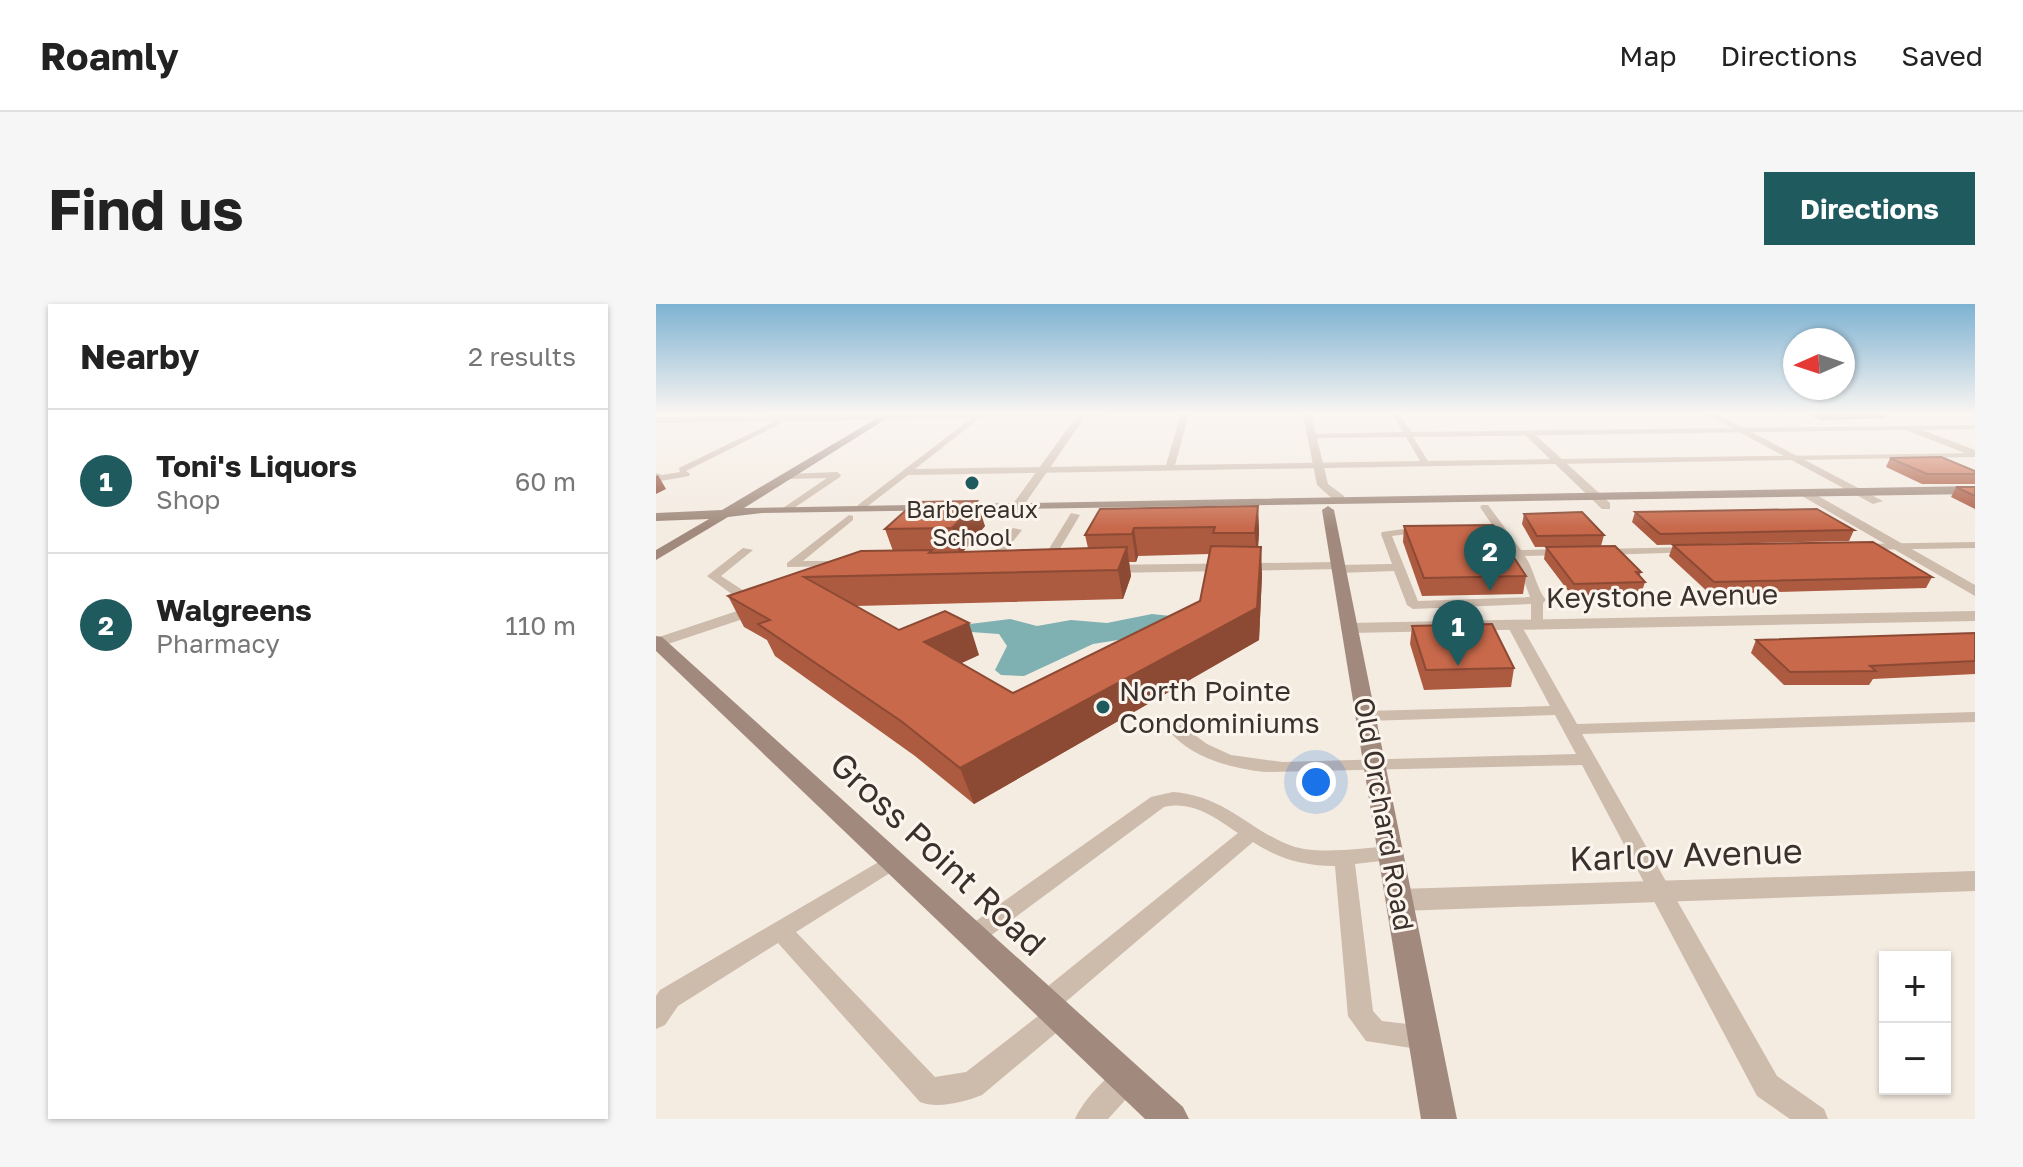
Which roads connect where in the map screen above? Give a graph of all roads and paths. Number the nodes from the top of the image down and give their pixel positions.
1 (723, 452) edge
2 (828, 452) edge
3 (932, 452) edge
4 (1056, 452) edge
5 (1174, 452) edge
6 (1315, 452) edge
7 (1419, 452) edge
8 (1549, 452) edge
9 (1783, 452) edge
10 (1975, 455) edge
11 (1794, 458) junction
12 (1559, 461) junction
13 (1425, 463) junction
14 (1318, 464) junction
15 (1170, 467) junction
16 (1044, 469) junction
17 (906, 472) junction
18 (656, 476) edge
19 (789, 476) junction
20 (1323, 485) junction
21 (1975, 490) edge
22 (1859, 492) junction
23 (1806, 493) junction
24 (1595, 496) junction
25 (1310, 500) junction
26 (1975, 500) edge
27 (1877, 501) junction
28 (1822, 502) junction
29 (1334, 505) junction
30 (1606, 506) junction
31 (861, 507) junction
32 (1485, 507) junction
33 (788, 508) junction
34 (1014, 510) junction
35 (726, 514) junction
36 (1075, 515) junction
37 (656, 517) edge
38 (849, 518) junction
39 (1485, 528) edge
40 (1499, 528) junction
41 (1442, 529) edge
42 (1017, 530) dead end
43 (1975, 545) edge
44 (1897, 546) junction
45 (1850, 547) edge
46 (747, 550) dead end
47 (1707, 550) edge
48 (1517, 553) junction
49 (656, 556) edge
50 (1020, 561) edge
51 (1000, 564) joint
52 (974, 566) edge
53 (1338, 567) junction
54 (1399, 567) junction
55 (857, 568) joint
56 (1034, 570) edge
57 (832, 583) edge
58 (1975, 591) edge
59 (1540, 600) junction
60 (768, 606) joint
61 (1975, 616) edge
62 (1514, 625) junction
63 (1538, 625) junction
64 (1349, 628) junction
65 (657, 642) edge
66 (1366, 716) junction
67 (1975, 717) edge
68 (1566, 719) junction
69 (1175, 729) dead end
70 (1587, 759) junction
71 (1375, 765) junction
72 (1251, 833) junction
73 (1391, 854) junction
74 (1344, 855) junction
75 (894, 861) junction
76 (1975, 881) edge
77 (1660, 891) junction
78 (1400, 900) junction
79 (780, 930) junction
80 (974, 935) junction
81 (1053, 1009) junction
82 (656, 1017) edge
83 (1424, 1038) junction
84 (1127, 1078) junction
85 (1812, 1118) edge
86 (1089, 1119) edge
87 (1171, 1119) edge
88 (1439, 1119) edge

1 - 18 lane
2 - 19 main road
3 - 17 lane
4 - 16 street
5 - 15 lane
6 - 14 street
7 - 13 lane
8 - 12 street
9 - 11 street
10 - 11 lane
11 - 12 lane
11 - 22 street
12 - 13 lane
12 - 24 street
13 - 14 lane
14 - 15 lane
14 - 20 street
15 - 16 lane
16 - 17 lane
16 - 34 street
17 - 31 lane
19 - 33 lane
19 - 35 main road
20 - 25 street
20 - 29 street
21 - 22 main road
22 - 23 main road
22 - 27 street
23 - 24 main road
23 - 28 street
24 - 29 main road
24 - 30 street
25 - 29 main road
25 - 34 main road
26 - 27 main road
27 - 28 main road
28 - 30 main road
28 - 44 street
29 - 32 main road
29 - 36 main road
29 - 53 main road, Old Orchard Road
30 - 32 main road
31 - 33 main road
31 - 34 main road
32 - 40 lane
33 - 35 main road
34 - 36 main road
34 - 38 main road
35 - 37 main road
35 - 38 main road
35 - 49 main road
36 - 50 lane
38 - 55 lane
39 - 40 lane
40 - 48 lane
41 - 54 lane
42 - 51 lane
43 - 44 lane
44 - 45 lane
44 - 58 street
46 - 60 lane
47 - 48 lane
48 - 59 lane
51 - 52 street
53 - 54 lane
53 - 56 street
53 - 64 main road, Old Orchard Road
54 - 59 lane
55 - 57 street
59 - 63 lane
60 - 65 street
61 - 63 street, Keystone Avenue
62 - 63 street, Keystone Avenue
62 - 64 street, Keystone Avenue
62 - 68 lane
64 - 66 main road, Old Orchard Road
65 - 75 main road, Gross Point Road
66 - 68 lane
66 - 71 main road, Old Orchard Road
67 - 68 lane
68 - 70 lane
69 - 71 lane
70 - 71 lane
70 - 77 lane
71 - 73 main road, Old Orchard Road
72 - 74 lane
72 - 80 lane
72 - 81 lane
73 - 74 lane
73 - 78 main road, Old Orchard Road
74 - 83 lane
75 - 79 lane
75 - 80 main road, Gross Point Road
76 - 77 street, Karlov Avenue
77 - 78 street, Karlov Avenue
77 - 85 lane
78 - 83 main road, Old Orchard Road
79 - 81 lane
79 - 82 lane
80 - 81 main road, Gross Point Road
81 - 84 main road, Gross Point Road
83 - 88 main road, Old Orchard Road
84 - 86 lane
84 - 87 main road, Gross Point Road

